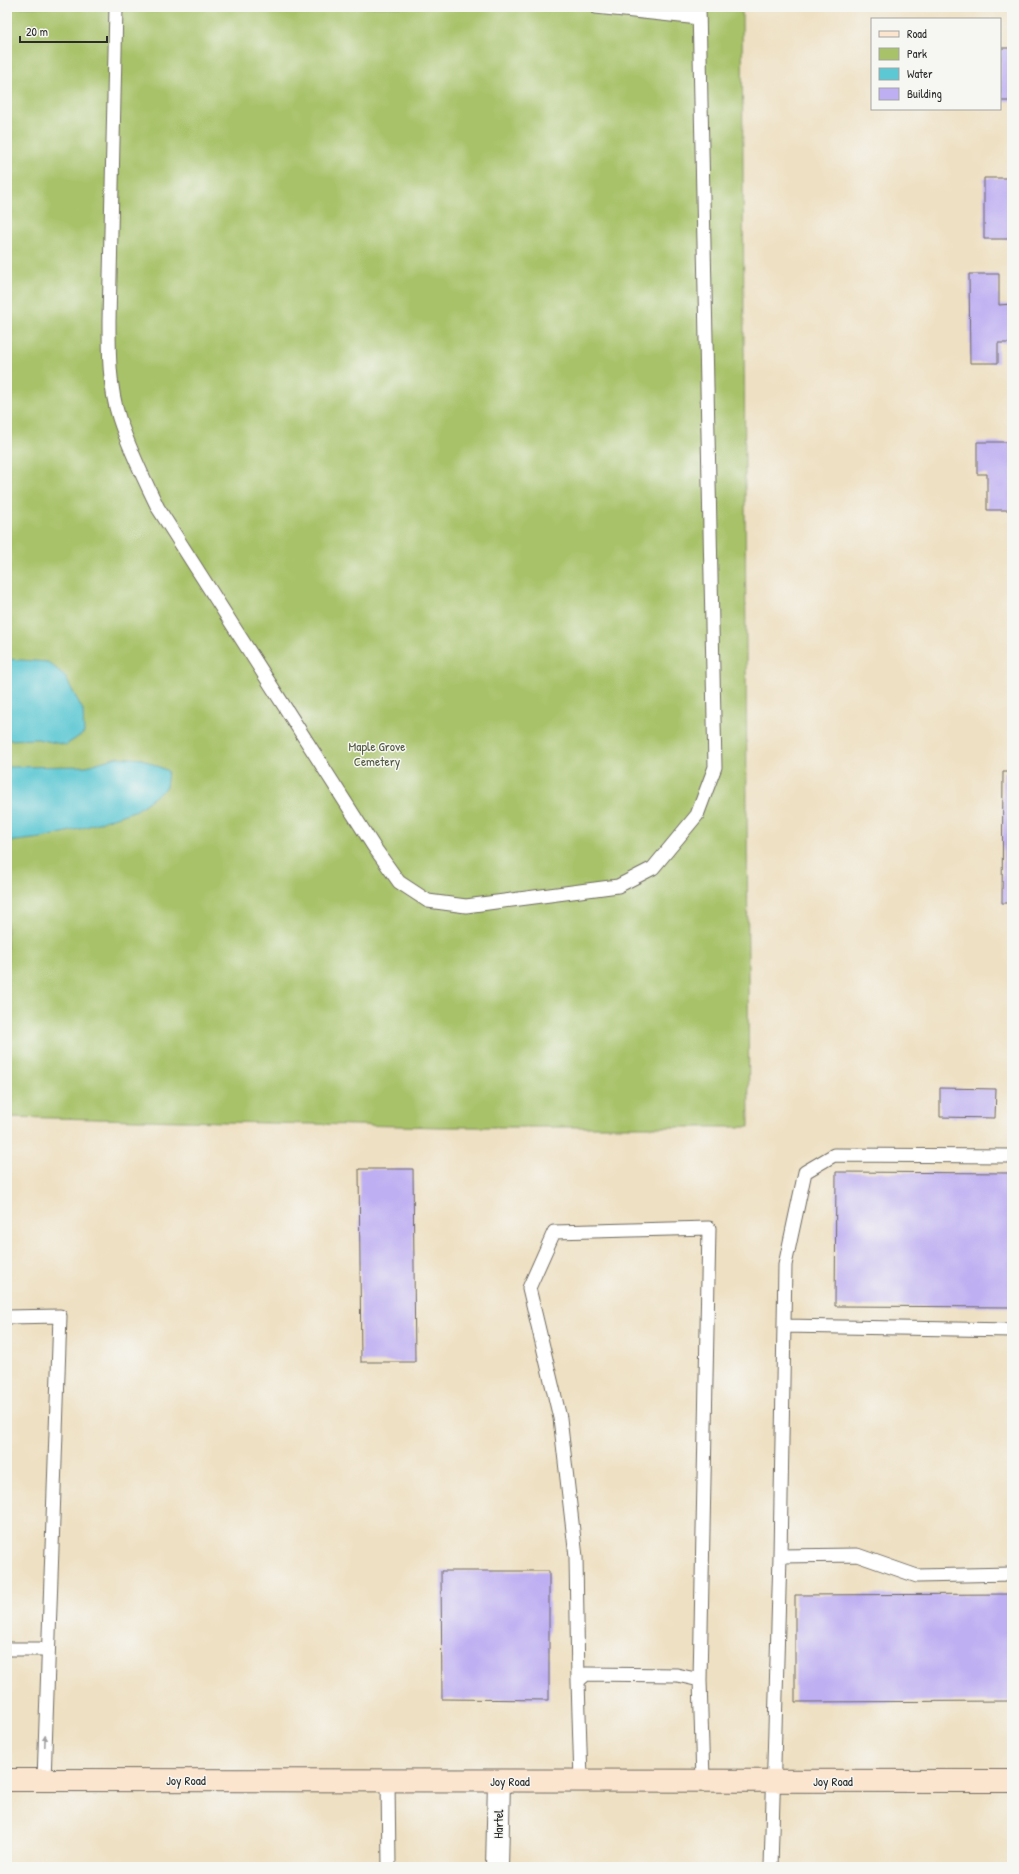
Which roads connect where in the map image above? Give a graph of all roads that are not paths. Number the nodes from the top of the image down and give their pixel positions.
1 (116, 7) edge
2 (596, 7) edge
3 (699, 13) edge
4 (1012, 1156) edge
5 (7, 1317) edge
6 (784, 1326) junction
7 (1012, 1330) edge
8 (780, 1556) junction
9 (1012, 1574) edge
10 (7, 1649) edge
11 (48, 1649) junction
12 (700, 1680) junction
13 (578, 1681) junction
14 (7, 1780) edge
15 (44, 1780) junction
16 (499, 1780) junction
17 (581, 1780) junction
18 (703, 1780) junction
19 (388, 1781) junction
20 (772, 1781) junction
21 (1012, 1781) edge
22 (389, 1867) edge
23 (497, 1867) edge
24 (771, 1867) edge

1 - 3 lane
2 - 3 lane
4 - 6 lane
5 - 11 lane
6 - 7 lane
6 - 8 lane
8 - 9 lane
8 - 20 lane
10 - 11 lane
15 -> 11 lane
12 - 13 lane
12 - 13 lane
12 - 18 lane
13 - 17 lane
14 - 15 main road, Joy Road
15 - 19 main road, Joy Road
16 - 17 main road, Joy Road
16 - 19 main road, Joy Road
16 - 23 street, Hartel
17 - 18 main road, Joy Road
18 - 20 main road, Joy Road
19 - 22 lane
20 - 21 main road, Joy Road
20 - 24 lane

